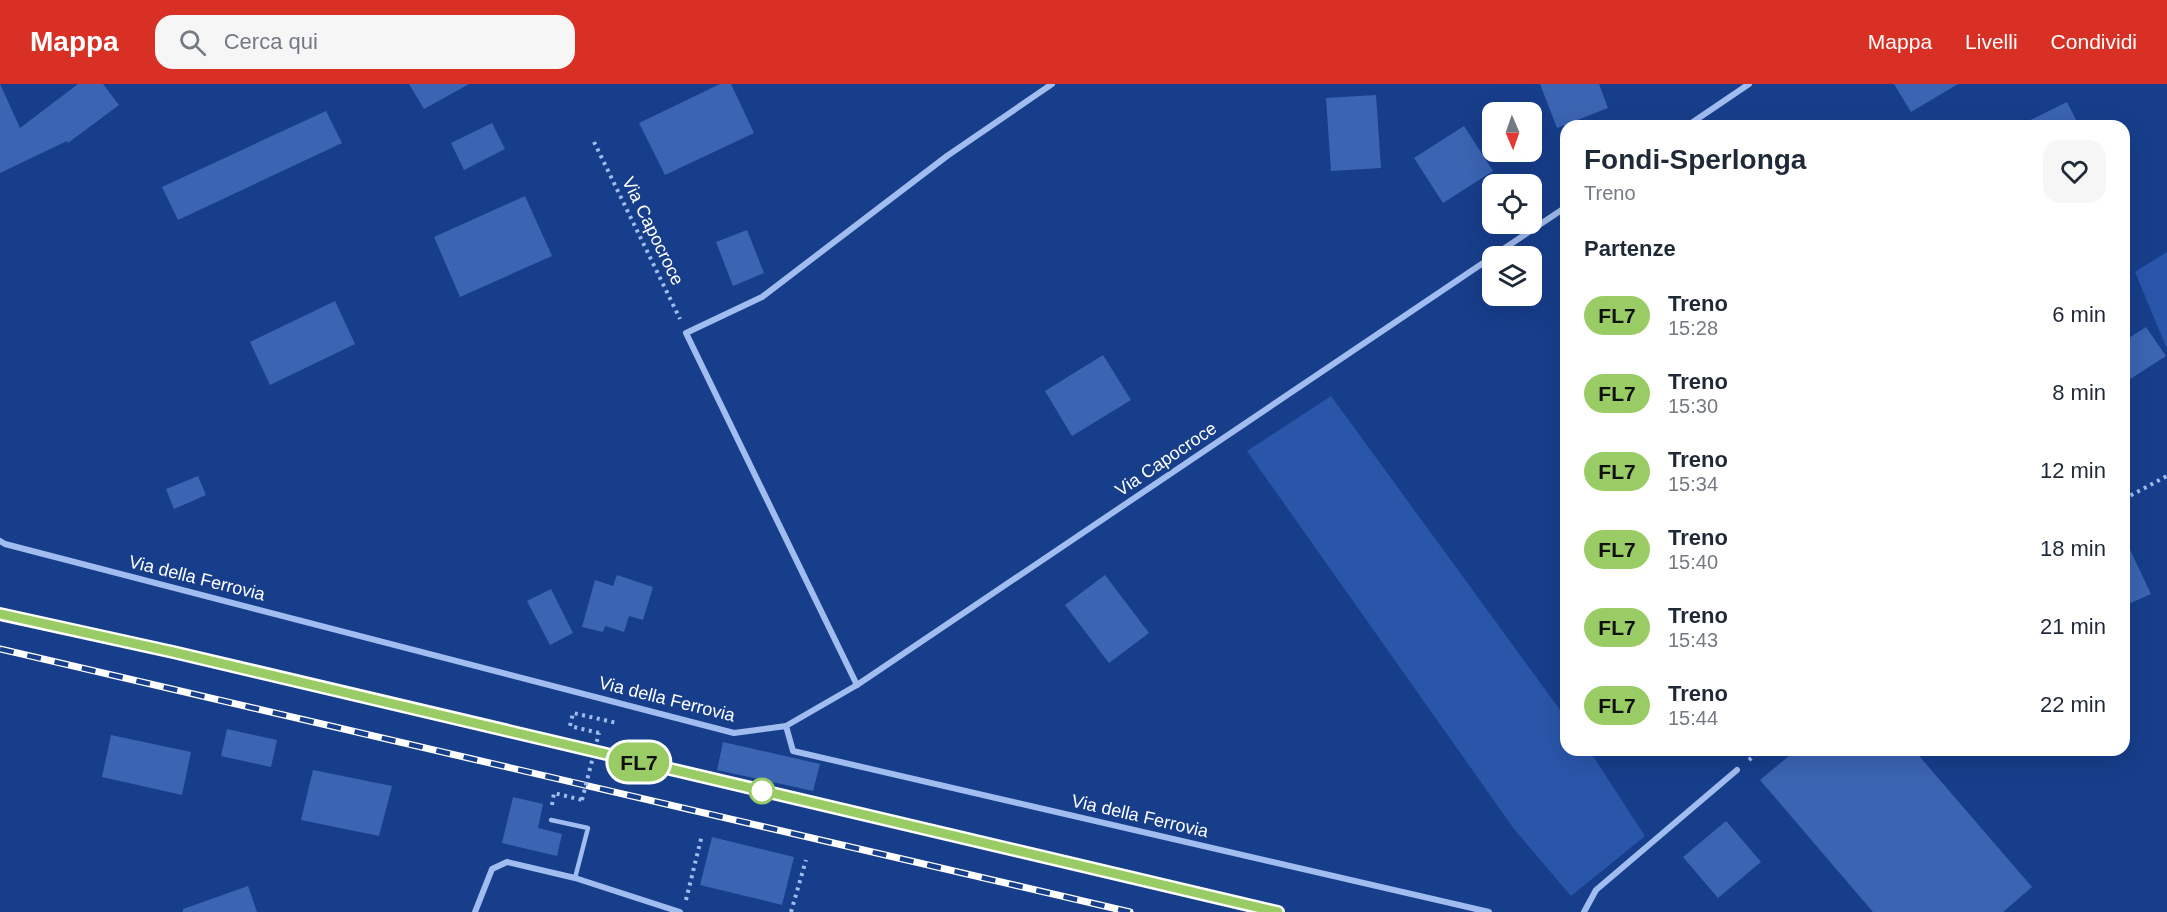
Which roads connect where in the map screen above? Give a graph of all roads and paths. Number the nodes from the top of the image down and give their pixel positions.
1 (1052, 84) edge
2 (1749, 84) edge
3 (1696, 120) edge
4 (594, 142) dead end
5 (1560, 211) edge
6 (1509, 246) edge
7 (1482, 264) edge
8 (686, 333) junction
9 (2167, 476) edge
10 (2130, 496) edge
11 (0, 542) edge
12 (857, 685) junction
13 (617, 723) dead end
14 (786, 726) junction
15 (1737, 770) dead end
16 (582, 800) dead end
17 (551, 820) dead end
18 (702, 835) dead end
19 (806, 860) dead end
20 (575, 878) junction
21 (686, 901) dead end
22 (659, 909) edge
23 (475, 912) edge
24 (680, 912) edge
25 (791, 912) edge
26 (1489, 912) edge
27 (1584, 912) edge

1 - 8 street
2 - 3 street
4 - 8 path, Via Capocroce
5 - 6 street, Via Capocroce
7 - 12 street, Via Capocroce
8 - 12 street
9 - 10 path
11 - 14 street, Via della Ferrovia
12 - 14 street, Via Capocroce
13 - 16 path, bridge
14 - 26 street, Via della Ferrovia
15 - 27 street
17 - 20 lane
18 - 21 path
19 - 25 path
20 - 22 street
20 - 23 street
22 - 24 street

